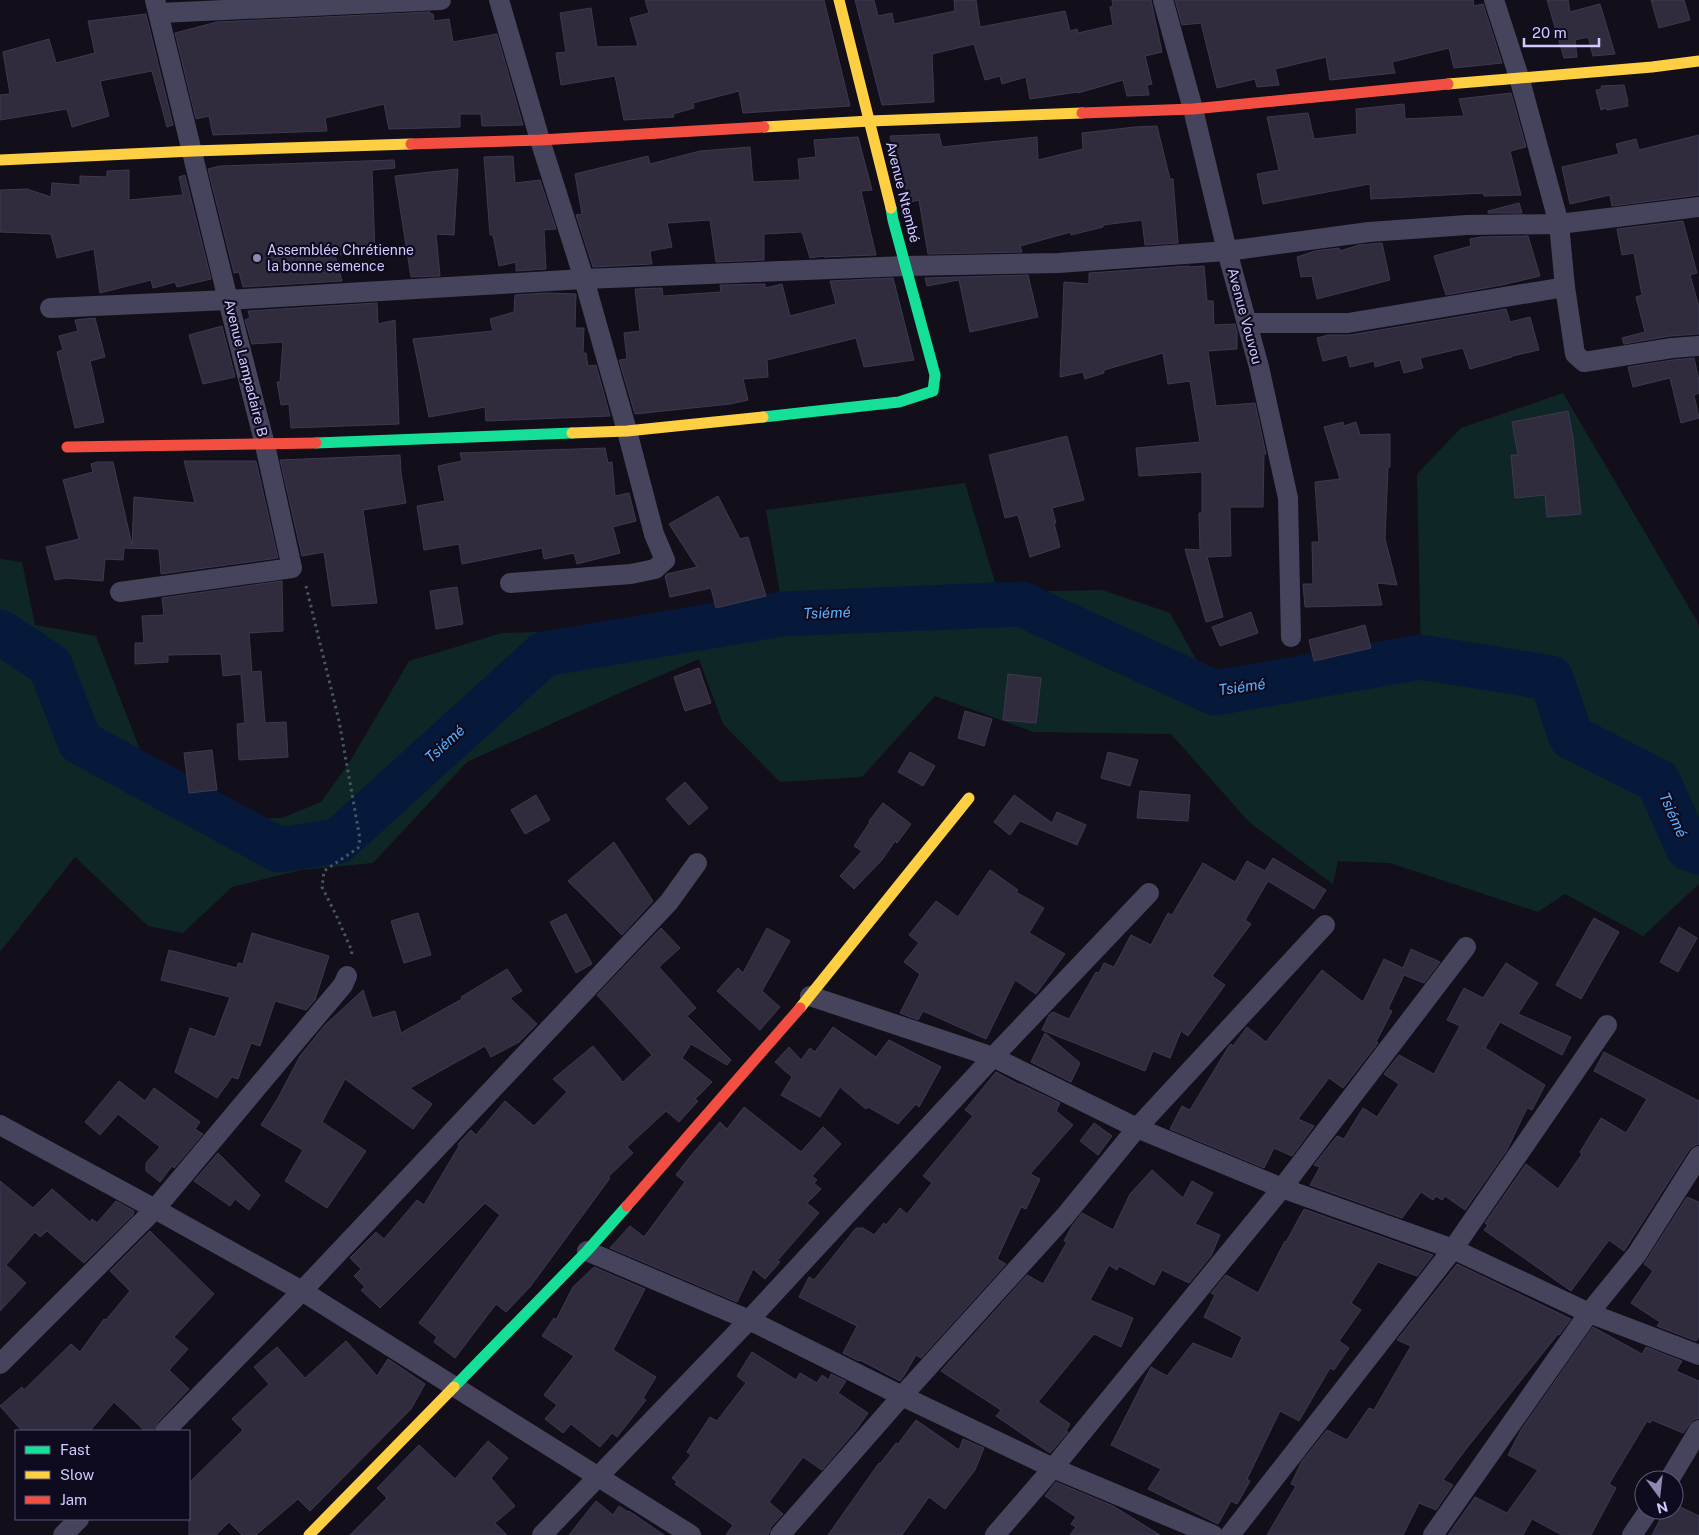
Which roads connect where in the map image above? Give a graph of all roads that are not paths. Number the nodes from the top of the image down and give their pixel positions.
1 (441, 0) edge
2 (499, 0) edge
3 (839, 0) edge
4 (1163, 0) edge
5 (1494, 0) edge
6 (157, 6) edge
7 (1699, 61) edge
8 (1520, 77) junction
9 (1193, 109) junction
10 (870, 121) junction
11 (540, 140) junction
12 (193, 151) junction
13 (0, 160) edge
14 (1699, 207) edge
15 (1559, 224) junction
16 (1227, 251) junction
17 (906, 266) junction
18 (584, 279) junction
19 (1565, 287) junction
20 (228, 300) junction
21 (50, 308) dead end
22 (1247, 323) junction
23 (1699, 346) edge
24 (628, 431) junction
25 (265, 445) junction
26 (67, 447) dead end
27 (510, 582) dead end
28 (120, 592) dead end
29 (1291, 637) dead end
30 (969, 798) dead end
31 (697, 863) dead end
32 (1149, 893) dead end
33 (1325, 925) dead end
34 (1466, 947) dead end
35 (347, 976) road end
36 (810, 996) junction
37 (1606, 1025) dead end
38 (993, 1057) junction
39 (0, 1125) edge
40 (1137, 1128) junction
41 (1699, 1156) edge
42 (1282, 1188) junction
43 (155, 1209) junction
44 (1453, 1249) junction
45 (587, 1251) junction
46 (302, 1291) junction
47 (1589, 1313) junction
48 (749, 1320) junction
49 (1699, 1355) edge
50 (0, 1364) edge
51 (452, 1387) junction
52 (902, 1396) junction
53 (166, 1430) edge
54 (1699, 1430) edge
55 (1053, 1468) junction
56 (1675, 1470) edge
57 (597, 1477) junction
58 (78, 1520) edge
59 (1642, 1520) edge
60 (63, 1535) edge
61 (309, 1535) edge
62 (542, 1535) edge
63 (691, 1535) edge
64 (780, 1535) edge
65 (995, 1535) edge
66 (1213, 1535) edge
67 (1230, 1535) edge
68 (1433, 1535) edge
69 (1632, 1535) edge

1 - 6 street
2 - 11 street
3 - 10 street, Avenue Ntembé
4 - 9 street, Avenue Vouvou
5 - 8 street
6 - 12 street, Avenue Lampadaire B
7 - 8 street
8 - 9 street
8 - 15 street
9 - 10 street
9 - 16 street, Avenue Vouvou
10 - 11 street
10 - 17 street, Avenue Ntembé
11 - 12 street
11 - 18 street
12 - 13 street
12 - 20 street, Avenue Lampadaire B
14 - 15 street
15 - 16 street
15 - 19 street
16 - 17 street
16 - 22 street, Avenue Vouvou
17 - 18 street
17 - 24 street, Avenue Ntembé
18 - 20 street
18 - 24 street
19 - 22 street
19 - 23 street
20 - 21 street
20 - 25 street, Avenue Lampadaire B
22 - 29 street, Avenue Vouvou
24 - 25 street
24 - 27 street
25 - 26 street
25 - 28 street, Avenue Lampadaire B
30 - 36 street
31 - 46 street
32 - 38 street
33 - 40 street
34 - 42 street
35 - 43 street
36 - 38 street
36 - 45 street
37 - 44 street
38 - 40 street
38 - 48 street
39 - 43 street
40 - 42 street
40 - 52 street
41 - 47 street
42 - 44 street
42 - 55 street
43 - 46 street
43 - 50 street
44 - 47 street
44 - 67 street
45 - 48 street
45 - 51 street
46 - 51 street
46 - 53 street
47 - 49 street
47 - 68 street
48 - 52 street
48 - 57 street
51 - 57 street
51 - 61 street
52 - 55 street
52 - 64 street
54 - 56 street
55 - 65 street
55 - 66 street
57 - 62 street
57 - 63 street
58 - 60 street
59 - 69 street

